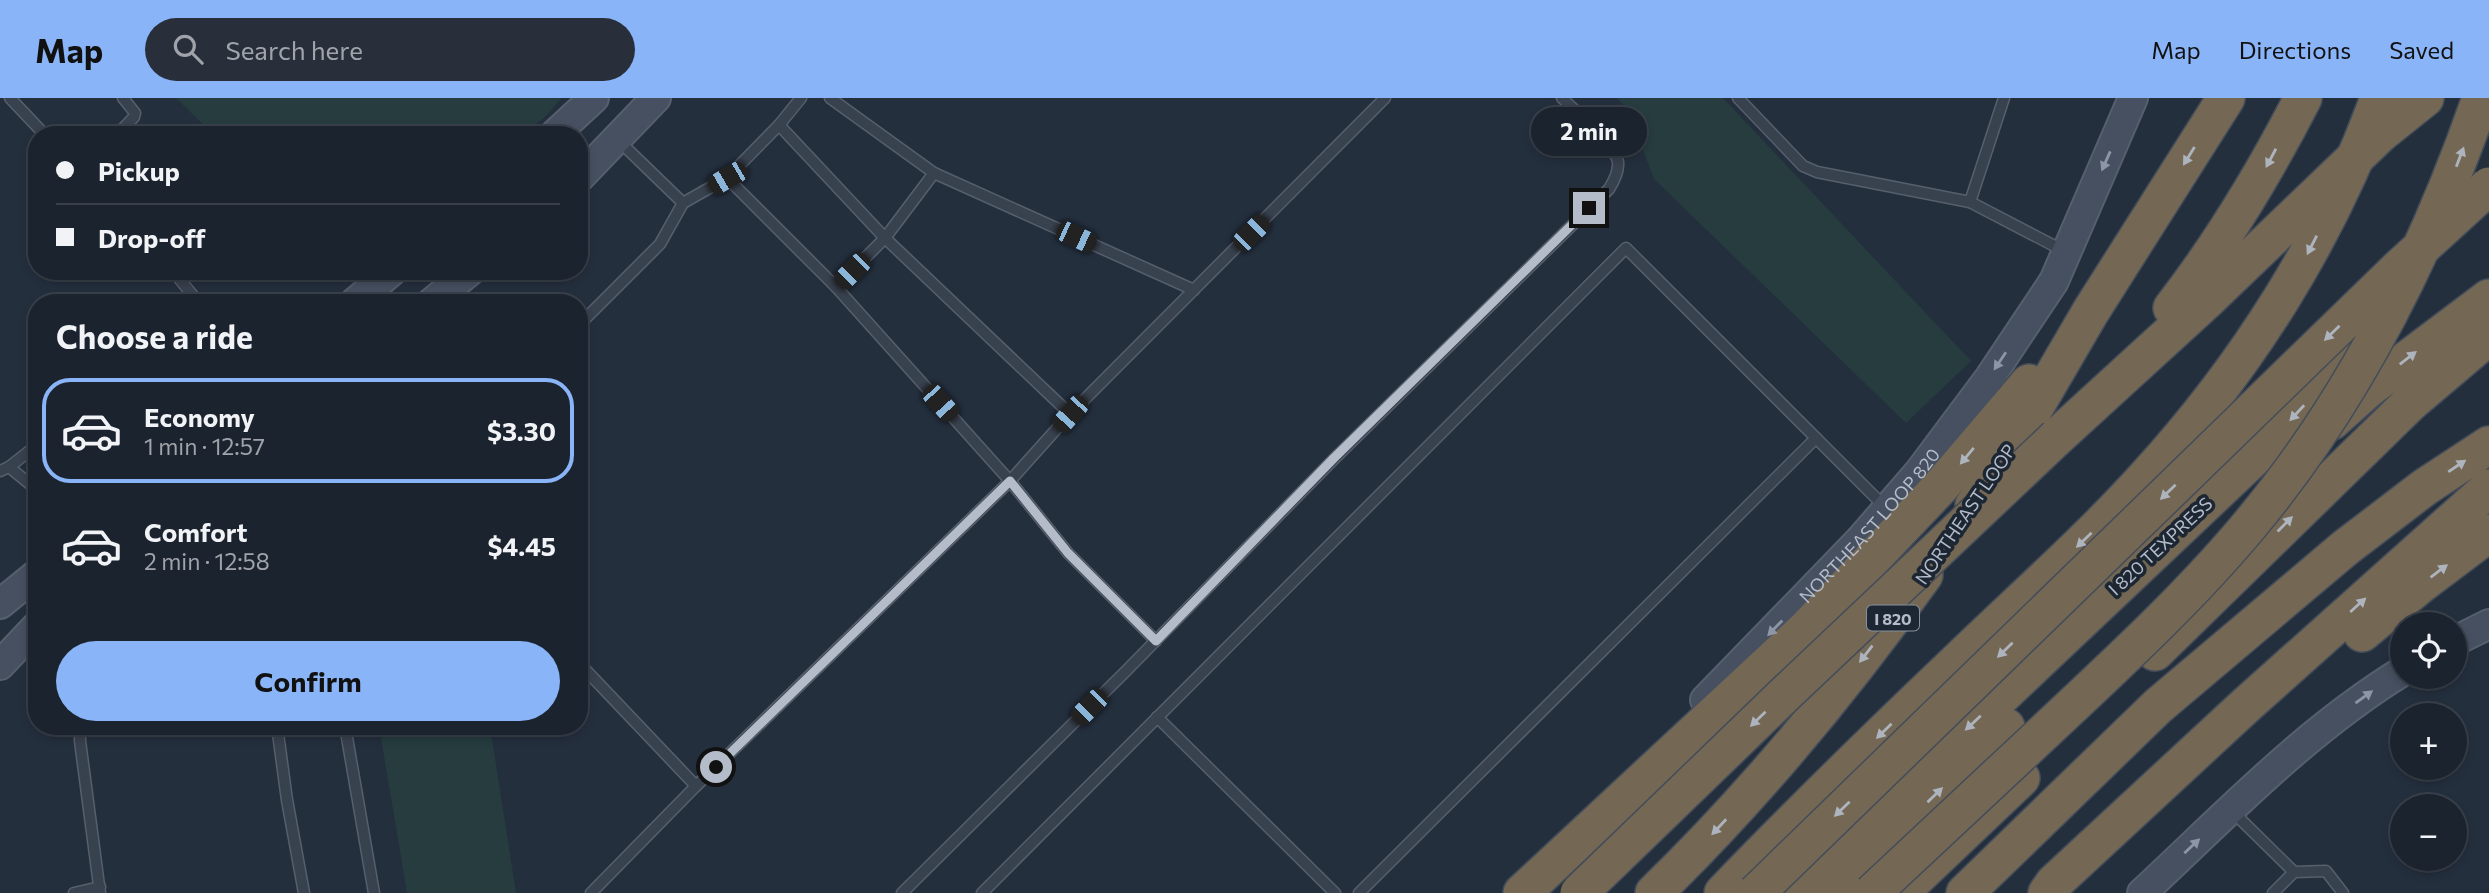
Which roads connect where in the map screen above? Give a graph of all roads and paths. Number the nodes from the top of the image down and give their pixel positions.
1 (10, 98) edge
2 (123, 98) edge
3 (656, 98) edge
4 (800, 98) edge
5 (830, 98) edge
6 (1385, 98) edge
7 (1562, 98) edge
8 (1738, 98) edge
9 (2004, 98) edge
10 (2133, 98) edge
11 (2226, 98) edge
12 (2303, 98) edge
13 (2379, 98) edge
14 (2425, 98) edge
15 (2481, 98) edge
16 (587, 105) edge
17 (779, 125) junction
18 (36, 126) edge
19 (126, 126) edge
20 (564, 126) edge
21 (617, 139) junction
22 (2489, 167) edge
23 (588, 169) edge
24 (934, 173) junction
25 (727, 178) junction
26 (2489, 186) edge
27 (1970, 202) junction
28 (683, 203) junction
29 (885, 238) junction
30 (2067, 252) junction
31 (180, 280) edge
32 (381, 280) edge
33 (459, 280) edge
34 (835, 287) junction
35 (1194, 290) junction
36 (192, 294) edge
37 (365, 294) edge
38 (442, 294) edge
39 (2489, 298) edge
40 (2091, 311) junction
41 (588, 316) edge
42 (2489, 336) edge
43 (1070, 414) junction
44 (2057, 437) junction
45 (1816, 438) junction
46 (2489, 445) edge
47 (28, 452) edge
48 (4, 469) edge
49 (1010, 481) junction
50 (28, 484) edge
51 (2489, 488) edge
52 (1886, 509) junction
53 (2489, 533) edge
54 (28, 581) edge
55 (0, 604) edge
56 (2264, 619) junction
57 (2489, 624) edge
58 (28, 635) edge
59 (2467, 635) edge
60 (1156, 641) junction
61 (0, 665) edge
62 (588, 672) edge
63 (2390, 679) edge
64 (1157, 717) junction
65 (80, 735) edge
66 (278, 735) edge
67 (347, 735) edge
68 (696, 786) junction
69 (2231, 810) junction
70 (2294, 872) junction
71 (100, 890) edge
72 (2341, 892) edge
73 (74, 893) edge
74 (304, 893) edge
75 (374, 893) edge
76 (591, 893) edge
77 (902, 893) edge
78 (982, 893) edge
79 (1335, 893) edge
80 (1359, 893) edge
81 (1521, 893) edge
82 (1578, 893) edge
83 (1654, 893) edge
84 (1723, 893) edge
85 (1756, 893) edge
86 (1793, 893) edge
87 (1832, 893) edge
88 (1872, 893) edge
89 (1900, 893) edge
90 (1965, 893) edge
91 (2001, 893) edge
92 (2047, 893) edge
93 (2077, 893) edge
94 (2142, 893) edge
95 (2273, 893) edge

1 - 18 lane
2 - 19 lane
3 - 21 main road
4 - 17 lane
5 - 24 lane
6 - 35 lane
7 - 60 lane
8 - 27 lane
9 - 27 lane
10 -> 30 main road, NORTHEAST LOOP 820
11 -> 40 highway, NORTHEAST LOOP / I 820
12 -> 44 highway
13 -> 84 highway
14 - 44 highway
88 -> 15 highway, bridge
16 - 20 main road
16 - 21 main road
17 - 25 lane
17 - 29 lane
21 - 23 main road
21 - 28 lane
22 -> 86 highway, I 820 TEXPRESS
24 - 29 lane
24 - 35 lane
25 - 28 lane
25 - 34 lane
26 -> 85 highway, bridge
27 - 30 lane
28 - 41 lane
29 - 34 lane
29 - 43 lane
30 -> 52 main road, NORTHEAST LOOP 820
31 - 36 lane
32 - 37 main road
33 - 38 main road
34 - 49 lane
35 - 43 lane
87 -> 39 highway, I 820 TEXPRESS
40 -> 81 highway
40 -> 83 highway, NORTHEAST LOOP / I 820
89 -> 42 highway
43 - 49 lane
44 -> 82 highway, bridge
45 - 52 lane
45 - 64 lane
45 - 80 lane
56 -> 46 highway
47 - 48 lane
48 - 50 lane
49 - 60 lane
49 - 68 lane
92 -> 51 highway
52 -> 81 main road, NORTHEAST LOOP 820
93 -> 53 highway
54 - 55 main road
56 - 90 highway
56 - 91 highway
57 - 59 main road
58 - 61 main road
60 - 77 lane
62 - 68 lane
69 -> 63 main road
64 - 78 lane
64 - 79 lane
65 - 71 lane
66 - 74 lane
67 - 75 lane
68 - 76 lane
69 - 70 lane
94 -> 69 main road
70 - 72 lane
70 - 95 lane
71 - 73 lane

